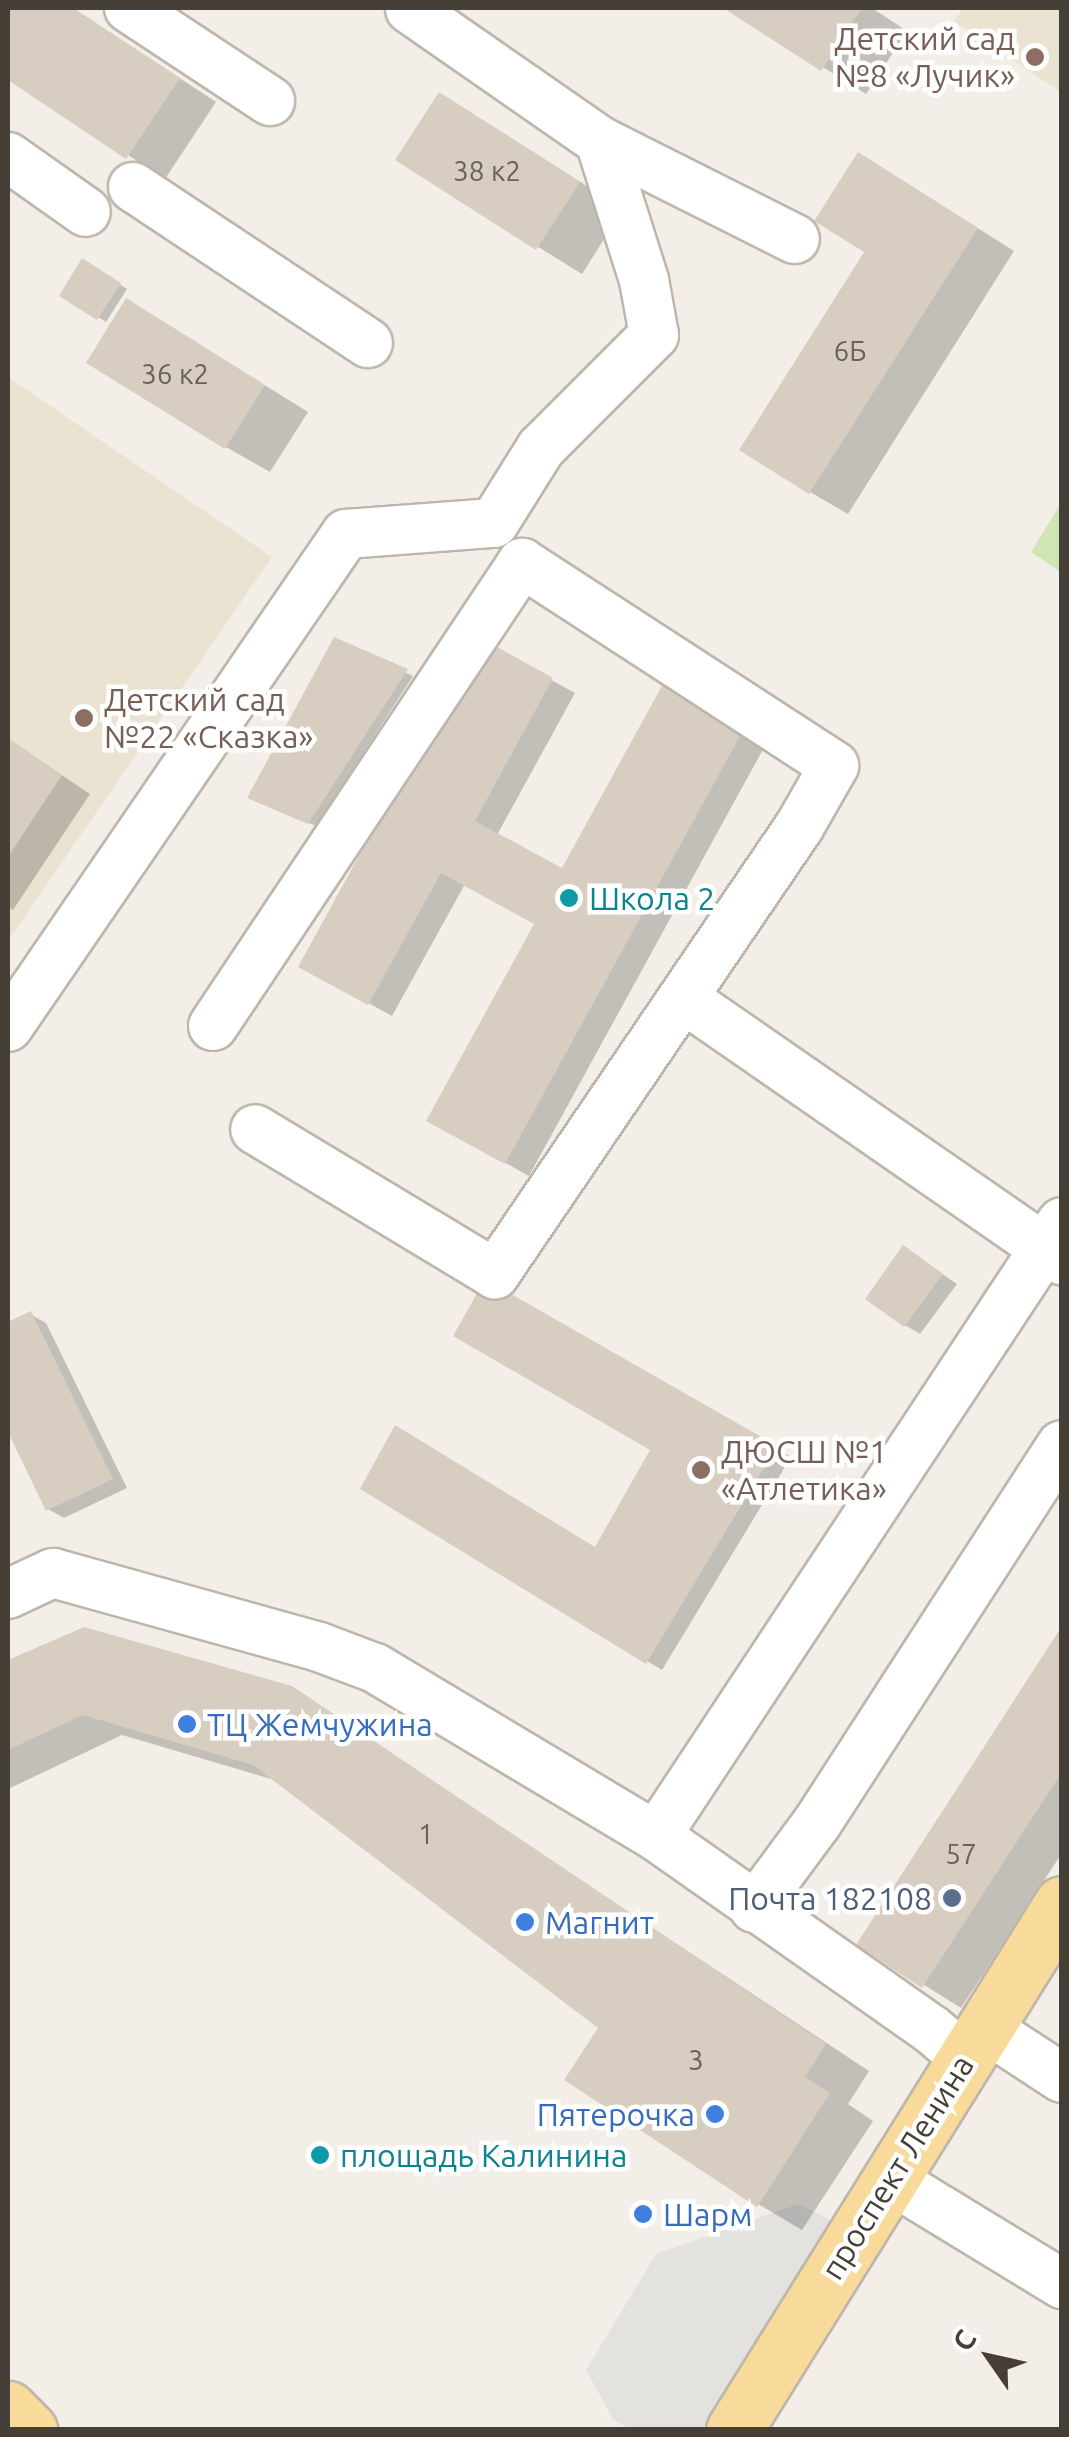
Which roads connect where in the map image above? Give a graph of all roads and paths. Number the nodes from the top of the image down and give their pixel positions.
1 (128, 8) edge
2 (410, 9) edge
3 (270, 101) dead end
4 (600, 141) junction
5 (8, 157) edge
6 (133, 187) dead end
7 (86, 212) dead end
8 (795, 239) dead end
9 (368, 343) dead end
10 (682, 998) junction
11 (213, 1026) dead end
12 (8, 1027) edge
13 (255, 1129) dead end
14 (1056, 1244) edge
15 (1062, 1445) edge
16 (8, 1594) edge
17 (656, 1836) junction
18 (1062, 1904) edge
19 (754, 1908) junction
20 (974, 2043) junction
21 (1058, 2068) edge
22 (890, 2179) junction
23 (1062, 2284) edge
24 (8, 2408) edge
25 (29, 2430) edge
26 (734, 2430) edge

1 - 3 lane
2 - 4 lane
4 - 8 lane
4 - 12 lane
5 - 7 lane
6 - 9 lane
10 - 11 lane
10 - 13 lane
10 - 14 lane
14 - 17 lane
15 - 19 lane
16 - 17 lane
17 - 19 lane
18 - 20 main road, проспект Ленина
19 - 20 lane
20 - 21 lane
20 - 22 main road, проспект Ленина
22 - 23 lane
22 - 26 main road, проспект Ленина
24 - 25 main road

